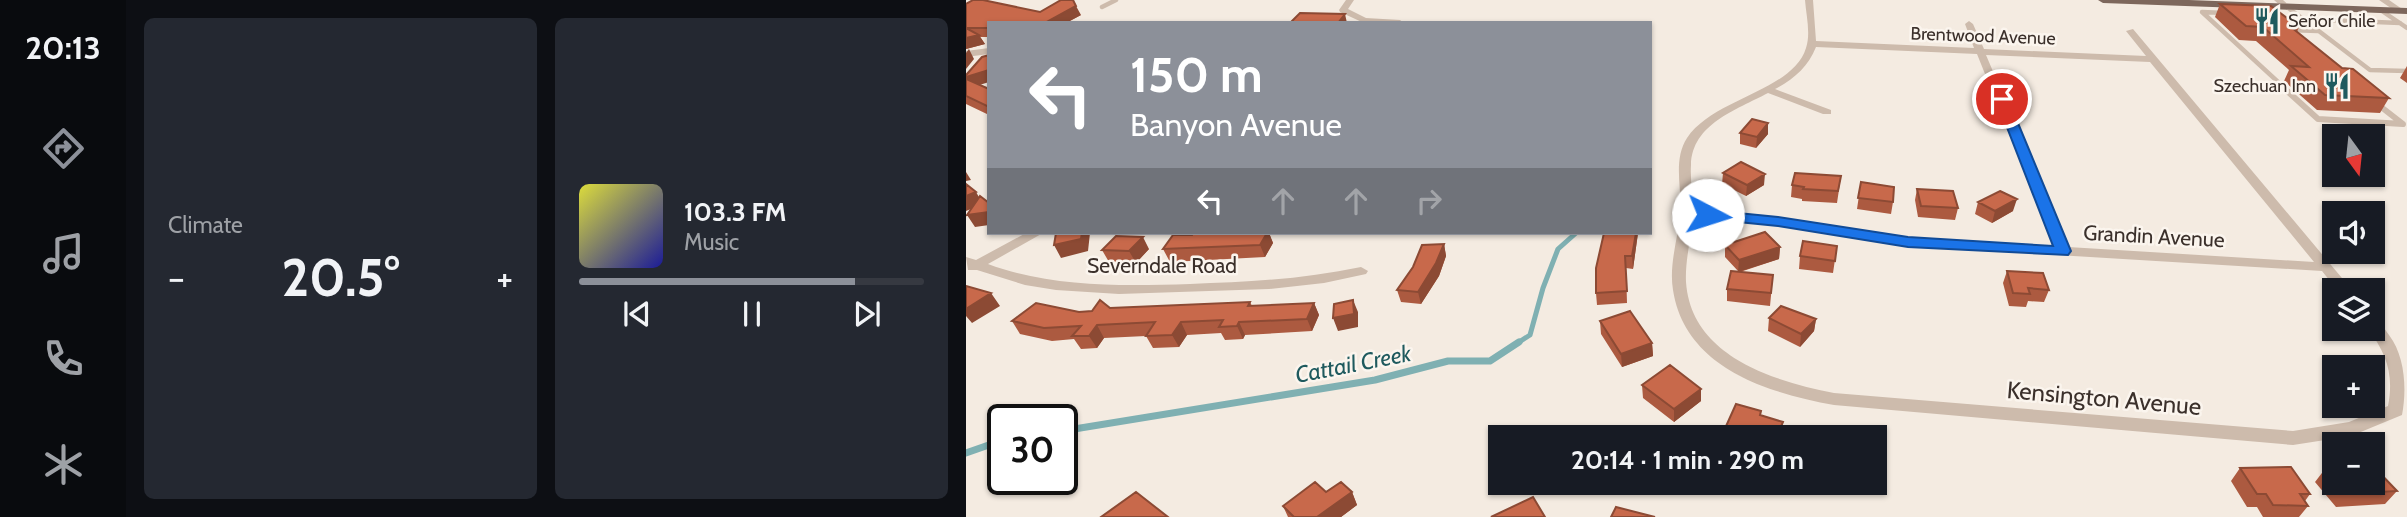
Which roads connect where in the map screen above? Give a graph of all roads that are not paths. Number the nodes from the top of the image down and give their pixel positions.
1 (1116, 0) edge
2 (1350, 0) edge
3 (1809, 0) edge
4 (2103, 0) edge
5 (2181, 2) edge
6 (2283, 4) edge
7 (2382, 5) edge
8 (2256, 6) junction
9 (1102, 8) dead end
10 (2202, 12) junction
11 (2228, 13) edge
12 (2266, 14) edge
13 (2402, 17) edge
14 (2303, 19) junction
15 (1384, 21) edge
16 (1969, 23) dead end
17 (2407, 27) edge
18 (2130, 31) dead end
19 (2319, 31) junction
20 (2296, 38) edge
21 (1812, 44) junction
22 (987, 51) edge
23 (1983, 52) junction
24 (966, 54) edge
25 (2152, 59) junction
26 (2407, 71) edge
27 (1765, 89) junction
28 (2371, 98) edge
29 (1827, 112) dead end
30 (1687, 213) junction
31 (1032, 235) edge
32 (2063, 251) junction
33 (969, 265) edge
34 (2327, 267) junction
35 (1361, 271) dead end
36 (2336, 278) edge
37 (2385, 340) edge
38 (2401, 413) edge

1 - 9 lane
2 - 15 street
3 - 21 street
4 - 5 main road
5 - 8 main road
5 - 10 lane
6 - 7 main road
6 - 8 main road
6 - 14 lane
7 - 13 main road
8 - 12 lane
10 - 11 lane
10 - 28 lane
13 - 14 lane
13 - 17 lane
14 - 19 lane
16 - 23 street
18 - 25 street
19 - 20 lane
19 - 26 lane
21 - 23 street, Brentwood Avenue
21 - 27 street
22 - 24 street
23 - 25 street, Brentwood Avenue
23 - 32 street
25 - 34 street
27 - 29 street
27 - 30 street, Kensington Avenue
30 - 32 street, Grandin Avenue
30 - 38 street, Kensington Avenue
31 - 33 street
32 - 34 street, Grandin Avenue
33 - 35 street, Severndale Road
34 - 36 street
37 - 38 street, Kensington Avenue

